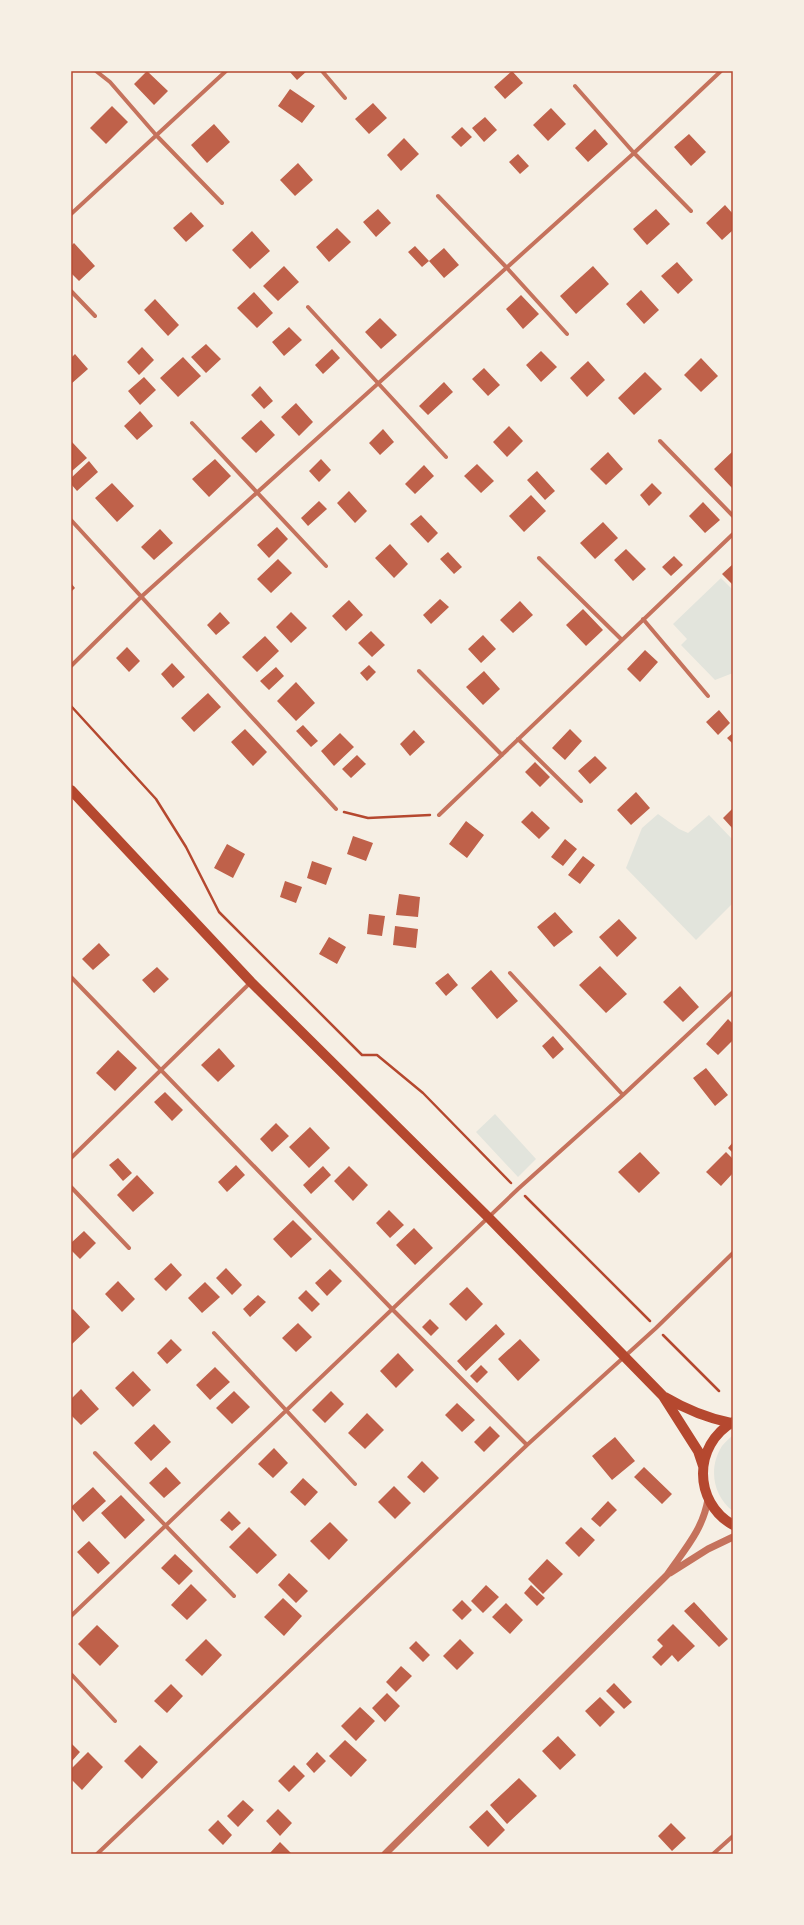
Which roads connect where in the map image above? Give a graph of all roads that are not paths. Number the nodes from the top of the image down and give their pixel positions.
1 (96, 71) edge
2 (226, 71) edge
3 (322, 71) edge
4 (721, 71) edge
5 (575, 86) dead end
6 (345, 98) dead end
7 (156, 135) junction
8 (634, 153) junction
9 (438, 196) dead end
10 (222, 203) dead end
11 (691, 211) dead end
12 (71, 214) edge
13 (507, 268) junction
14 (71, 291) edge
15 (308, 307) dead end
16 (95, 316) dead end
17 (567, 334) dead end
18 (377, 384) junction
19 (192, 423) dead end
20 (660, 441) dead end
21 (446, 458) dead end
22 (257, 492) junction
23 (733, 516) edge
24 (71, 520) edge
25 (733, 534) edge
26 (539, 558) dead end
27 (326, 566) dead end
28 (141, 597) junction
29 (643, 619) junction
30 (622, 640) junction
31 (71, 666) edge
32 (418, 671) dead end
33 (708, 696) dead end
34 (518, 739) junction
35 (502, 755) junction
36 (71, 790) edge
37 (581, 800) dead end
38 (336, 809) road end
39 (439, 814) road end
40 (510, 973) dead end
41 (71, 977) edge
42 (251, 982) junction
43 (733, 992) edge
44 (162, 1069) junction
45 (623, 1095) junction
46 (71, 1158) edge
47 (71, 1187) edge
48 (489, 1218) junction
49 (129, 1248) dead end
50 (733, 1253) edge
51 (393, 1310) junction
52 (214, 1333) dead end
53 (625, 1355) junction
54 (663, 1396) junction
55 (286, 1409) junction
56 (732, 1422) edge
57 (527, 1445) junction
58 (96, 1453) dead end
59 (703, 1466) junction
60 (355, 1484) dead end
61 (708, 1499) junction
62 (166, 1525) junction
63 (733, 1525) edge
64 (733, 1537) edge
65 (667, 1575) junction
66 (234, 1596) dead end
67 (71, 1616) edge
68 (71, 1674) edge
69 (115, 1721) dead end
70 (733, 1836) edge
71 (97, 1854) edge
72 (384, 1854) edge
73 (713, 1854) edge

1 - 7 street
2 - 7 street
3 - 6 street
4 - 8 street
5 - 8 street
7 - 10 street
7 - 12 street
8 - 11 street
8 - 13 street
9 - 13 street
13 - 17 street
13 - 18 street
14 - 16 street
15 - 18 street
18 - 21 street
18 - 22 street
19 - 22 street
20 - 23 street
22 - 27 street
22 - 28 street
24 - 28 street
25 - 29 street
26 - 30 street
28 - 31 street
28 - 38 street
29 - 30 street
29 - 33 street
30 - 34 street
32 - 35 street
34 - 35 street
34 - 37 street
35 - 39 street
36 - 42 main road
40 - 45 street
41 - 44 street
42 - 44 street
42 - 48 main road
43 - 45 street
44 - 46 street
44 - 51 street
45 - 48 street
47 - 49 street
48 - 51 street
48 - 53 main road
50 - 53 street
51 - 55 street
51 - 57 street
52 - 55 street
53 - 54 main road
53 - 57 street
54 - 56 main road
54 - 59 main road
55 - 60 street
55 - 62 street
56 - 59 main road
57 - 71 street
58 - 62 street
59 - 61 main road
61 - 63 main road
61 - 65 street
62 - 66 street
62 - 67 street
64 - 65 street
65 - 72 street
68 - 69 street
70 - 73 street

